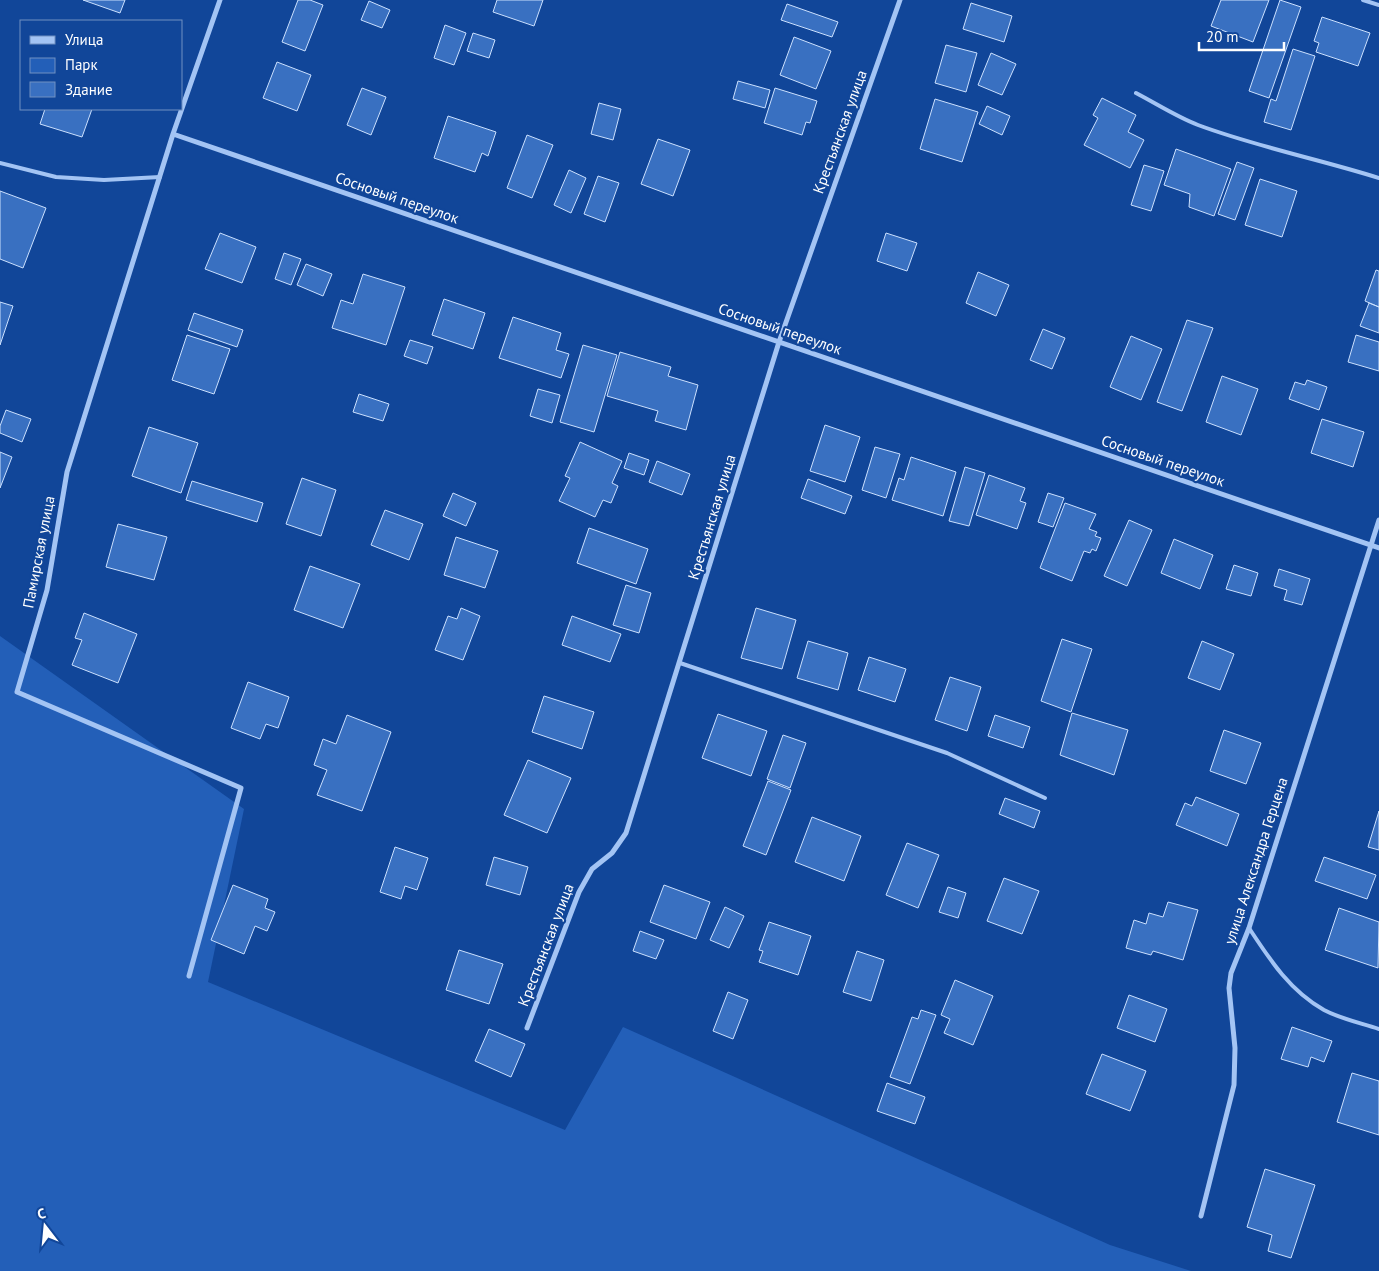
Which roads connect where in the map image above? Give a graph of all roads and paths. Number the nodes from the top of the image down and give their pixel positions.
1 (220, 0) edge
2 (900, 0) edge
3 (1362, 0) edge
4 (1379, 5) edge
5 (1136, 93) dead end
6 (174, 134) junction
7 (0, 163) edge
8 (160, 177) junction
9 (1379, 178) edge
10 (779, 342) junction
11 (1379, 520) edge
12 (1371, 545) junction
13 (1379, 548) edge
14 (680, 663) junction
15 (1045, 798) dead end
16 (1249, 928) junction
17 (189, 976) dead end
18 (528, 1028) dead end
19 (1379, 1028) edge
20 (1201, 1216) dead end

1 - 6 street, Памирская улица
2 - 10 street, Крестьянская улица
3 - 4 lane
5 - 9 lane
6 - 8 street, Памирская улица
6 - 10 street, Сосновый переулок
7 - 8 lane
8 - 17 street, Памирская улица
10 - 12 street, Сосновый переулок
10 - 14 street, Крестьянская улица
11 - 12 street, улица Александра Герцена
12 - 13 street, Сосновый переулок
12 - 16 street, улица Александра Герцена
14 - 15 lane
14 - 18 street, Крестьянская улица
16 - 19 lane
16 - 20 street, улица Александра Герцена

